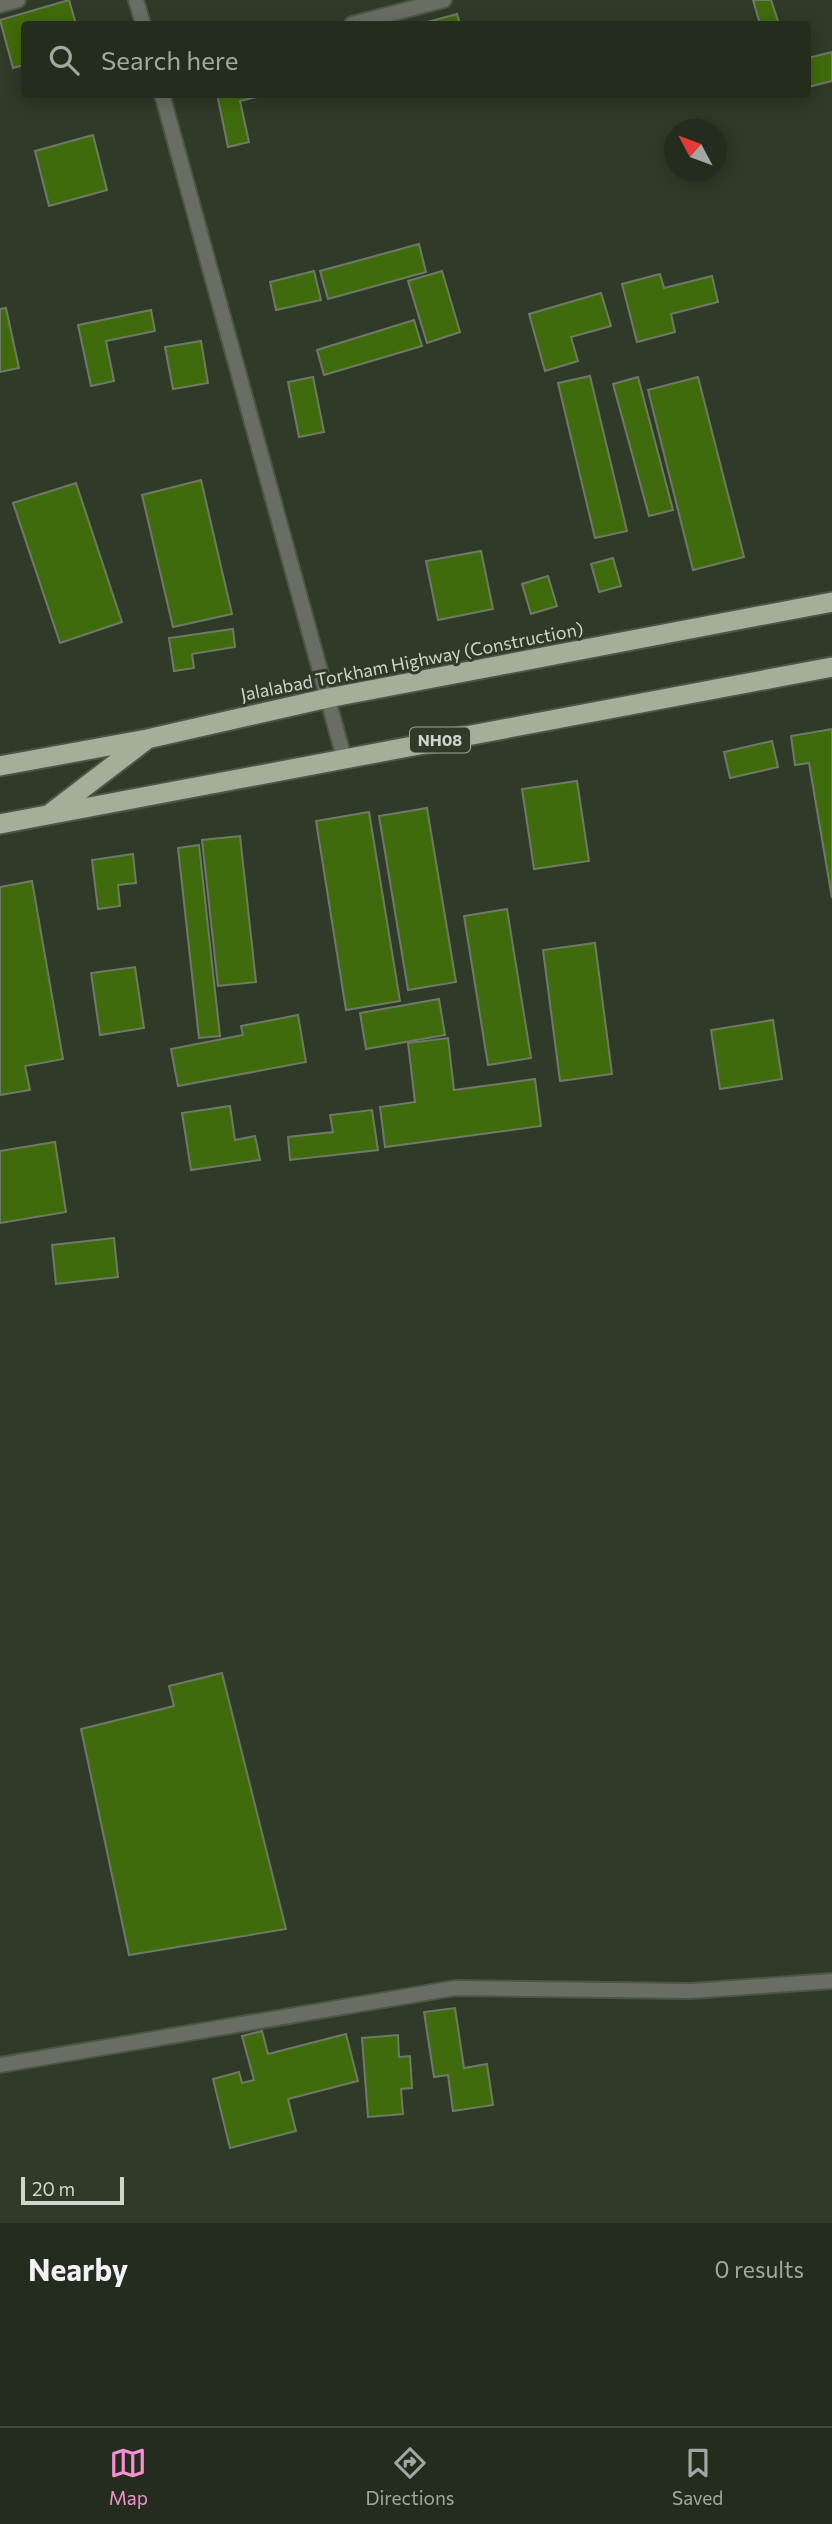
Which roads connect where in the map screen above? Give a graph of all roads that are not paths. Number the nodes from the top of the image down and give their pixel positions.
1 (18, 0) edge
2 (136, 0) edge
3 (444, 0) edge
4 (0, 5) edge
5 (142, 21) edge
6 (364, 21) edge
7 (163, 98) edge
8 (832, 602) edge
9 (832, 667) edge
10 (328, 698) junction
11 (148, 738) junction
12 (344, 758) junction
13 (0, 766) edge
14 (48, 814) junction
15 (0, 824) edge
16 (832, 1981) edge
17 (0, 2065) edge

1 - 4 street
2 - 5 street
3 - 6 street
7 - 10 street
8 - 10 highway, Jalalabad Torkham Highway (Construction) / NH08
9 - 12 highway, NH08
10 - 11 highway, Jalalabad Torkham Highway (Construction) / NH08
10 - 12 street
11 - 13 highway, Jalalabad Torkham Highway (Construction) / NH08
11 - 14 highway, NH08
12 - 14 highway, NH08
14 - 15 highway, NH08
16 - 17 street

